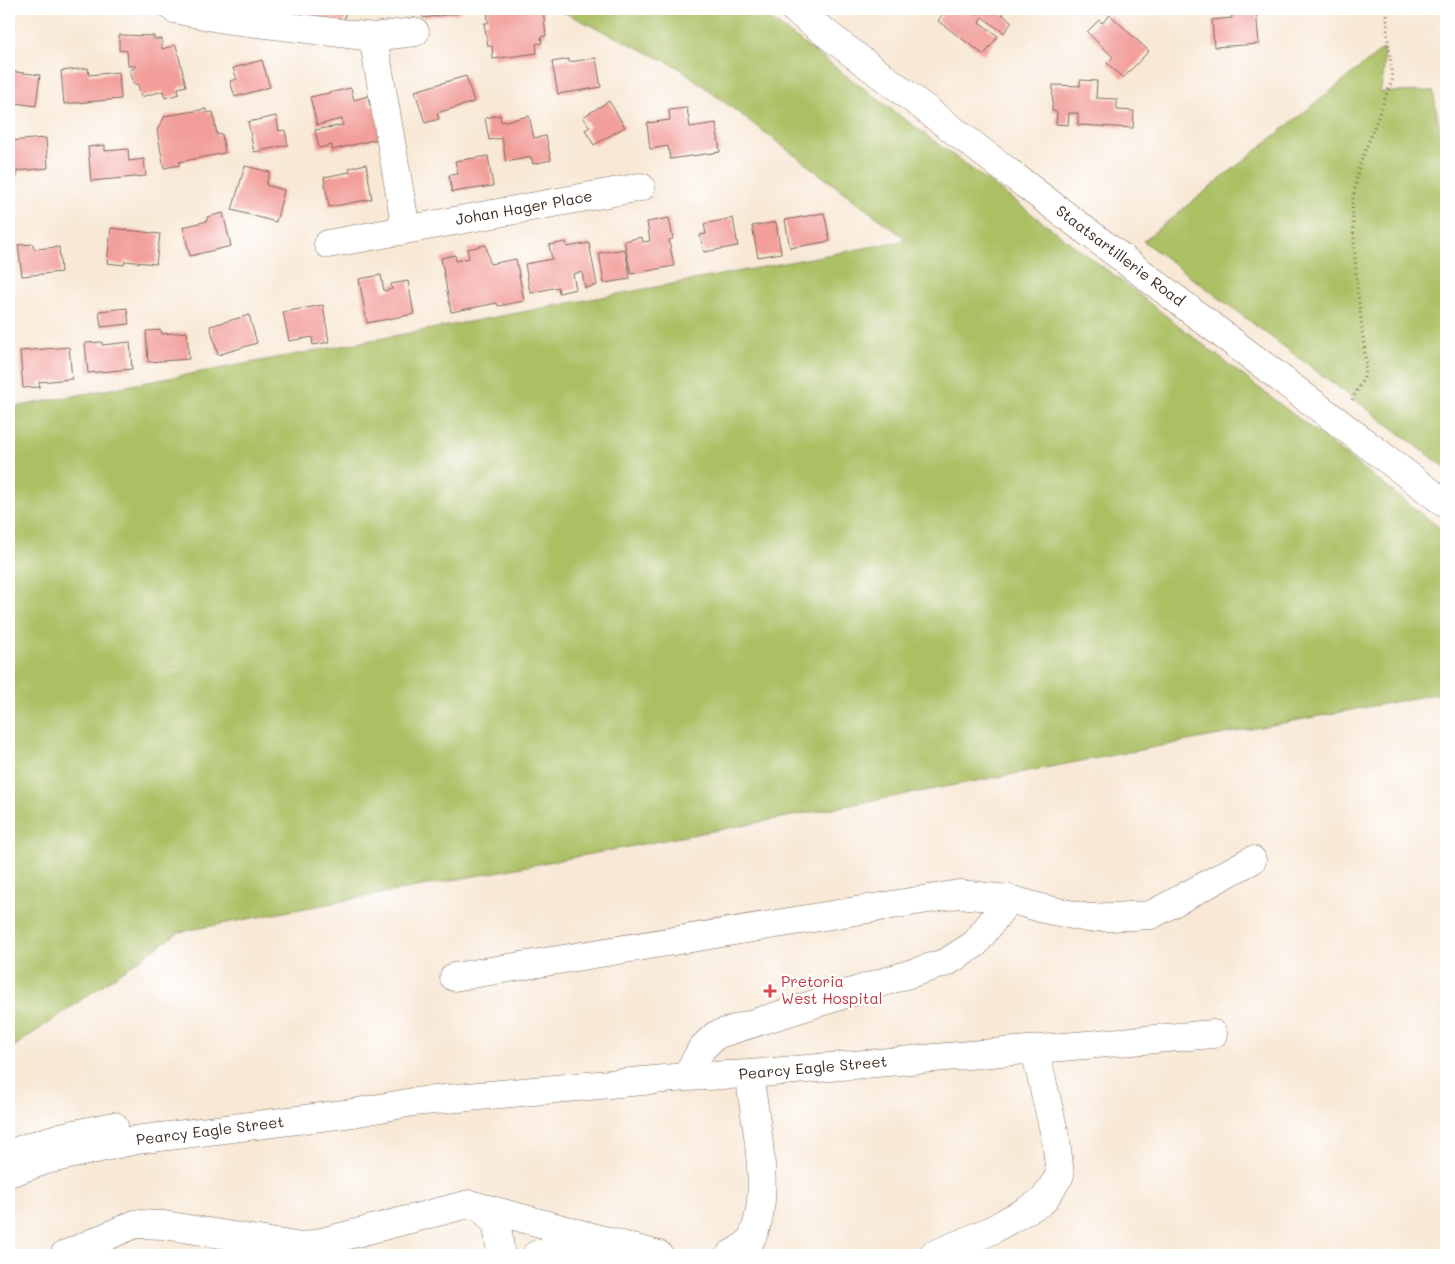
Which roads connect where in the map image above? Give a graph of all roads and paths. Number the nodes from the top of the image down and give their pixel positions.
1 (174, 9) edge
2 (794, 9) edge
3 (1388, 9) edge
4 (227, 14) edge
5 (415, 32) dead end
6 (373, 37) junction
7 (641, 187) dead end
8 (406, 229) junction
9 (328, 244) dead end
10 (1338, 422) junction
11 (1446, 504) edge
12 (1252, 860) dead end
13 (1009, 899) junction
14 (454, 977) dead end
15 (1213, 1034) dead end
16 (1035, 1050) junction
17 (749, 1074) junction
18 (686, 1077) junction
19 (413, 1102) junction
20 (9, 1153) edge
21 (9, 1173) edge
22 (482, 1208) junction
23 (588, 1236) junction
24 (102, 1247) edge
25 (632, 1252) edge
26 (64, 1255) edge
27 (501, 1255) edge
28 (536, 1255) edge
29 (659, 1255) edge
30 (730, 1255) edge
31 (933, 1255) edge

1 - 4 street
2 - 10 street, Staatsartillerie Road
3 - 10 path
4 - 6 street
5 - 6 street
6 - 8 street
7 - 8 street, Johan Hager Place
8 - 9 street, Johan Hager Place
10 - 11 street, Staatsartillerie Road
12 - 13 street
13 - 14 street
13 - 18 street
15 - 16 street, Pearcy Eagle Street
16 - 17 street, Pearcy Eagle Street
16 - 31 street
17 - 18 street, Pearcy Eagle Street
17 - 30 street
18 - 19 street, Pearcy Eagle Street
19 - 20 street, Pearcy Eagle Street
19 - 21 street, Pearcy Eagle Street
22 - 23 street
22 - 24 street
22 - 27 street
23 - 25 street
23 - 28 street
24 - 26 street
25 - 29 street

